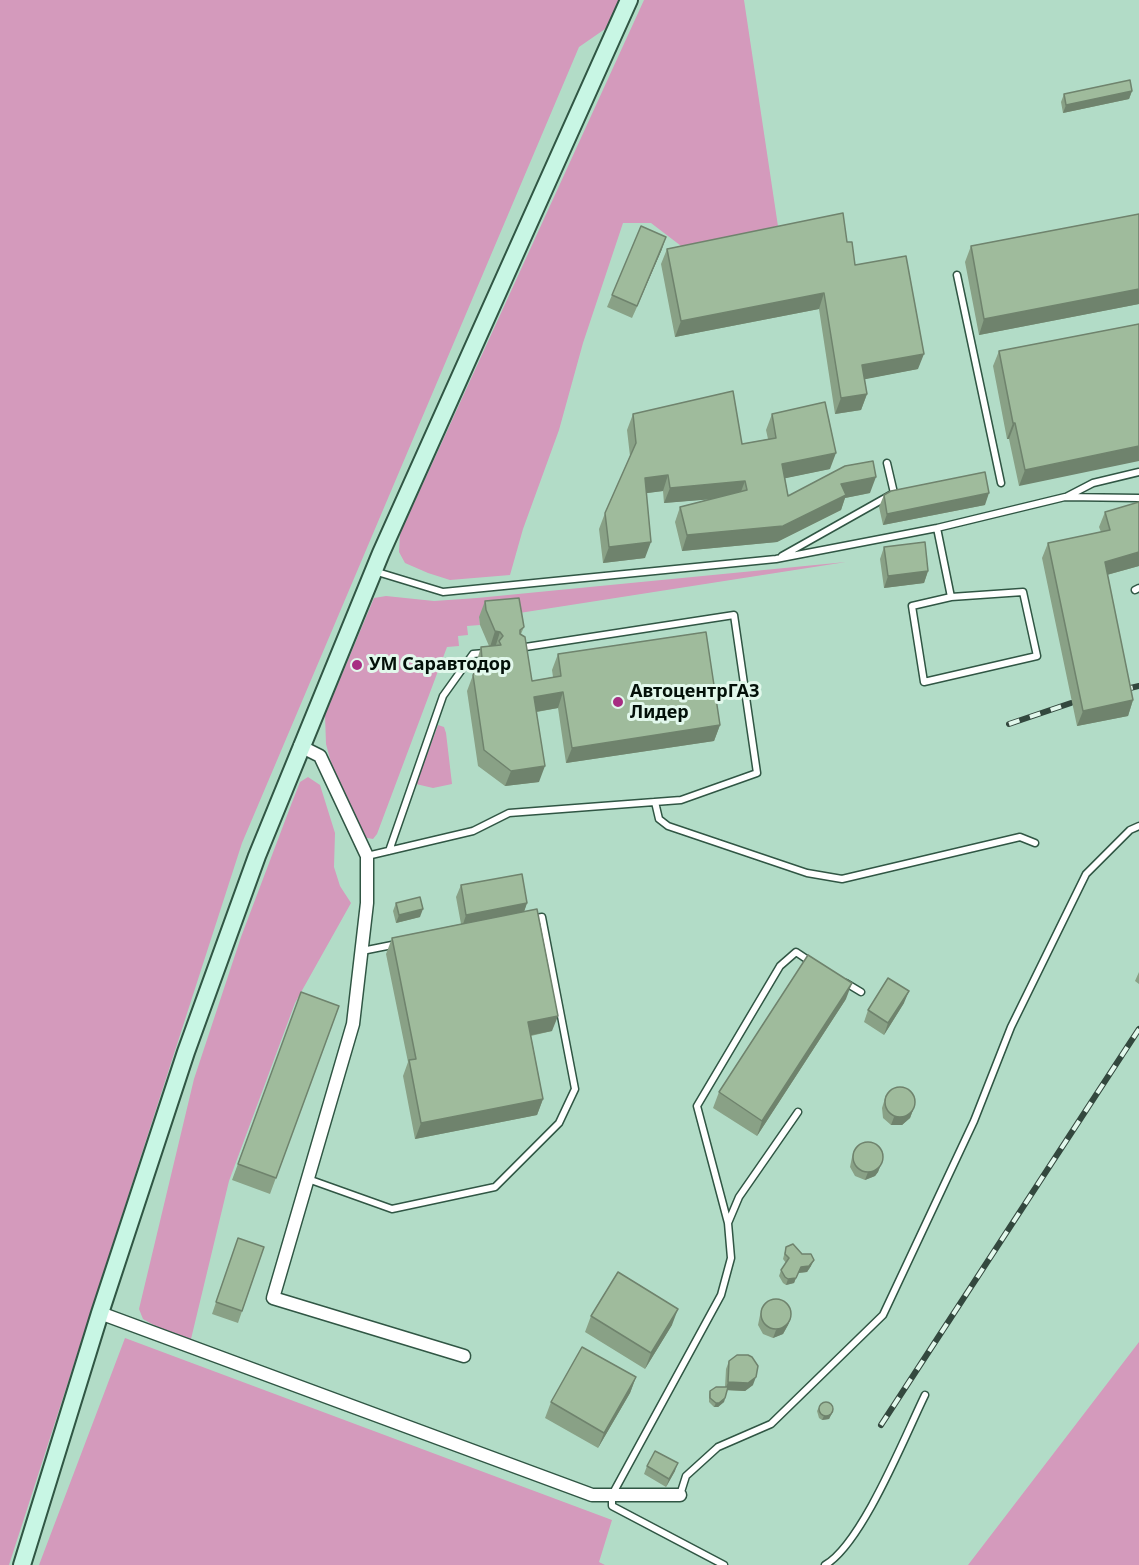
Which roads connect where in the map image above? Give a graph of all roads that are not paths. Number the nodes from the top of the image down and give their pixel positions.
1 (628, 0) edge
2 (957, 275) dead end
3 (887, 463) dead end
4 (1139, 472) edge
5 (1001, 483) dead end
6 (1065, 497) junction
7 (1139, 498) edge
8 (937, 528) junction
9 (776, 559) junction
10 (374, 571) junction
11 (951, 597) junction
12 (519, 648) edge
13 (492, 652) edge
14 (300, 746) junction
15 (655, 802) junction
16 (1139, 826) edge
17 (1035, 843) dead end
18 (389, 851) junction
19 (367, 856) junction
20 (519, 921) edge
21 (407, 942) edge
22 (362, 951) junction
23 (814, 963) edge
24 (842, 980) edge
25 (861, 992) dead end
26 (798, 1112) dead end
27 (308, 1179) junction
28 (728, 1223) junction
29 (100, 1313) junction
30 (465, 1356) dead end
31 (925, 1395) dead end
32 (612, 1495) junction
33 (680, 1495) joint
34 (22, 1565) edge
35 (724, 1565) edge
36 (825, 1565) edge

1 - 10 main road
2 - 5 lane
3 - 9 lane
4 - 6 lane
6 - 7 lane
6 - 8 lane
8 - 9 lane
8 - 11 lane
9 - 10 lane
10 - 14 main road
11 - 11 lane
12 - 15 lane
13 - 18 lane
14 - 19 street
14 - 29 main road
15 - 17 lane
15 - 18 lane
16 - 33 lane
18 - 19 lane
19 - 22 street
20 - 27 lane
21 - 22 lane
22 - 27 street
23 - 28 lane
24 - 25 lane
26 - 28 lane
27 - 30 street
28 - 32 lane
29 - 32 street
29 - 34 main road
31 - 36 lane
32 - 33 street
32 - 35 lane

